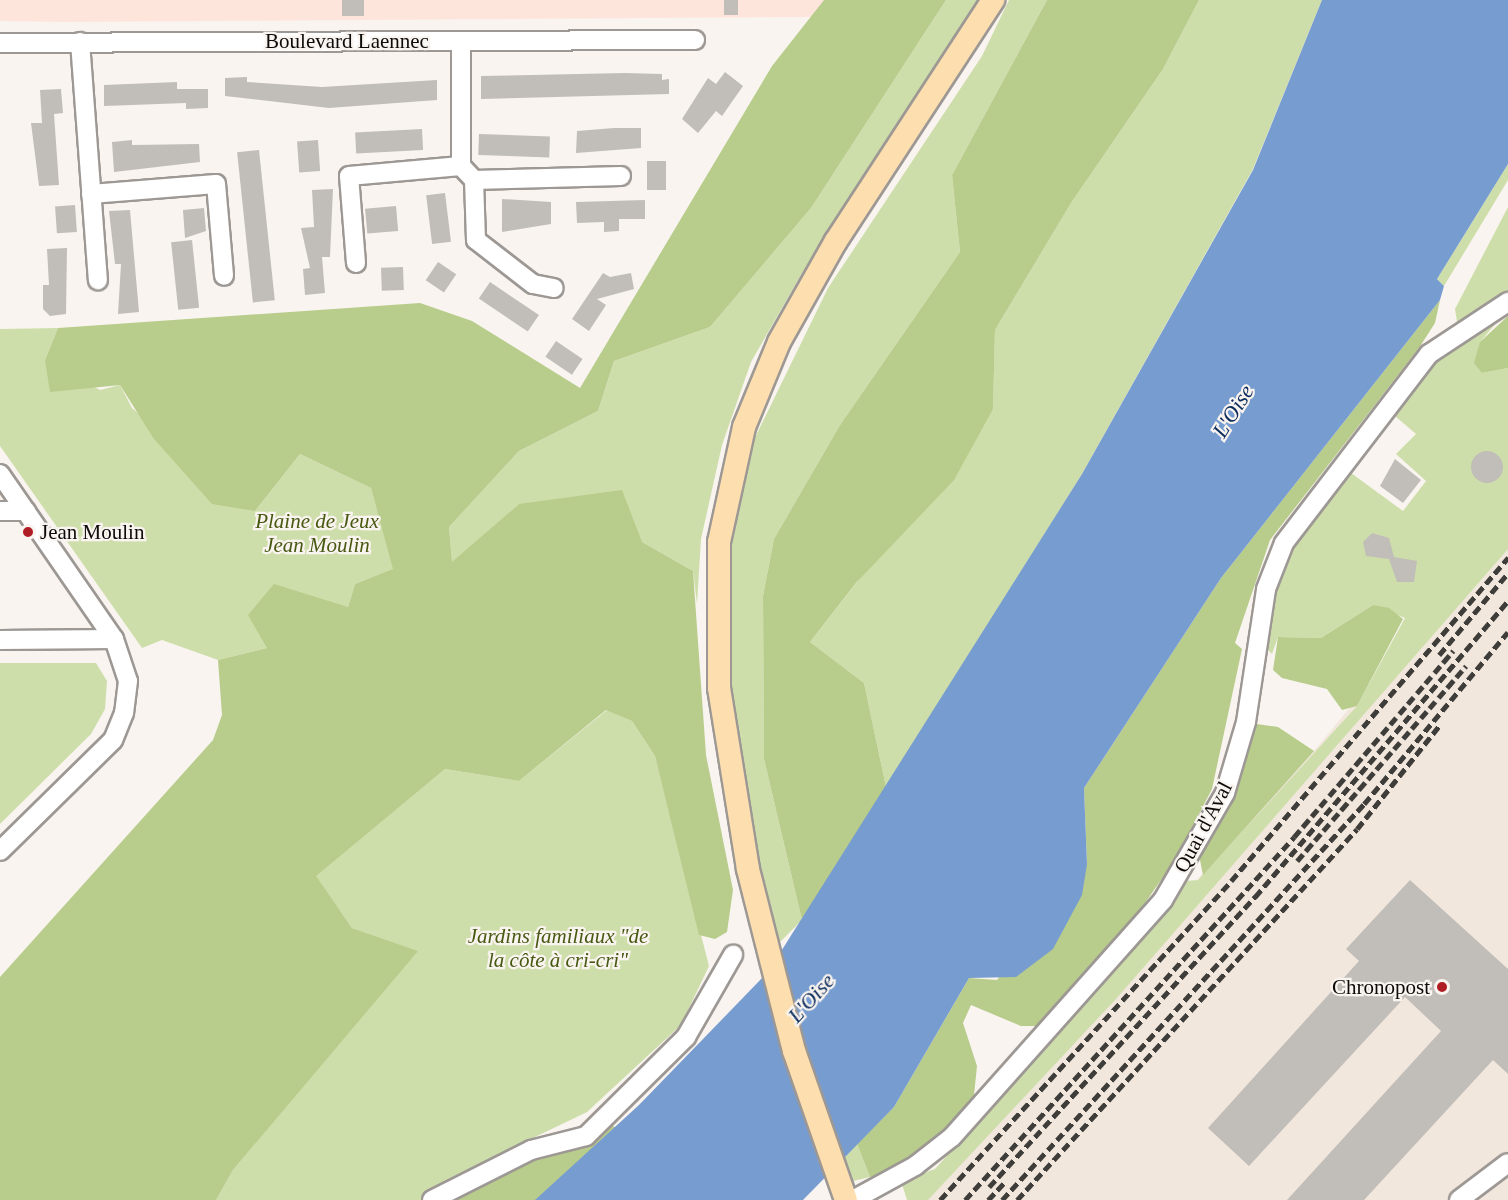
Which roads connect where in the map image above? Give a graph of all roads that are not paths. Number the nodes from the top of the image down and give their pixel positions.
1 (993, 0) edge
2 (461, 40) junction
3 (695, 40) dead end
4 (80, 42) junction
5 (0, 43) edge
6 (461, 166) junction
7 (621, 177) dead end
8 (474, 180) junction
9 (91, 194) junction
10 (356, 263) dead end
11 (224, 276) dead end
12 (98, 280) dead end
13 (554, 288) dead end
14 (1508, 302) edge
15 (0, 474) edge
16 (0, 511) edge
17 (26, 511) junction
18 (114, 639) junction
19 (0, 640) edge
20 (0, 851) edge
21 (733, 956) dead end
22 (1508, 1163) edge
23 (432, 1200) edge
24 (846, 1200) edge
25 (853, 1200) edge
26 (1459, 1200) edge

1 - 24 main road
2 - 3 street, Boulevard Laennec
2 - 4 street, Boulevard Laennec
2 - 6 street
4 - 5 street, Boulevard Laennec
4 - 9 street
6 - 8 street
6 - 10 street
7 - 8 street
8 - 13 street
9 - 11 street
9 - 12 street
14 - 25 street, Quai d'Aval
15 - 17 street
16 - 17 street
17 - 18 street
18 - 19 street
18 - 20 street
21 - 23 street
22 - 26 street

